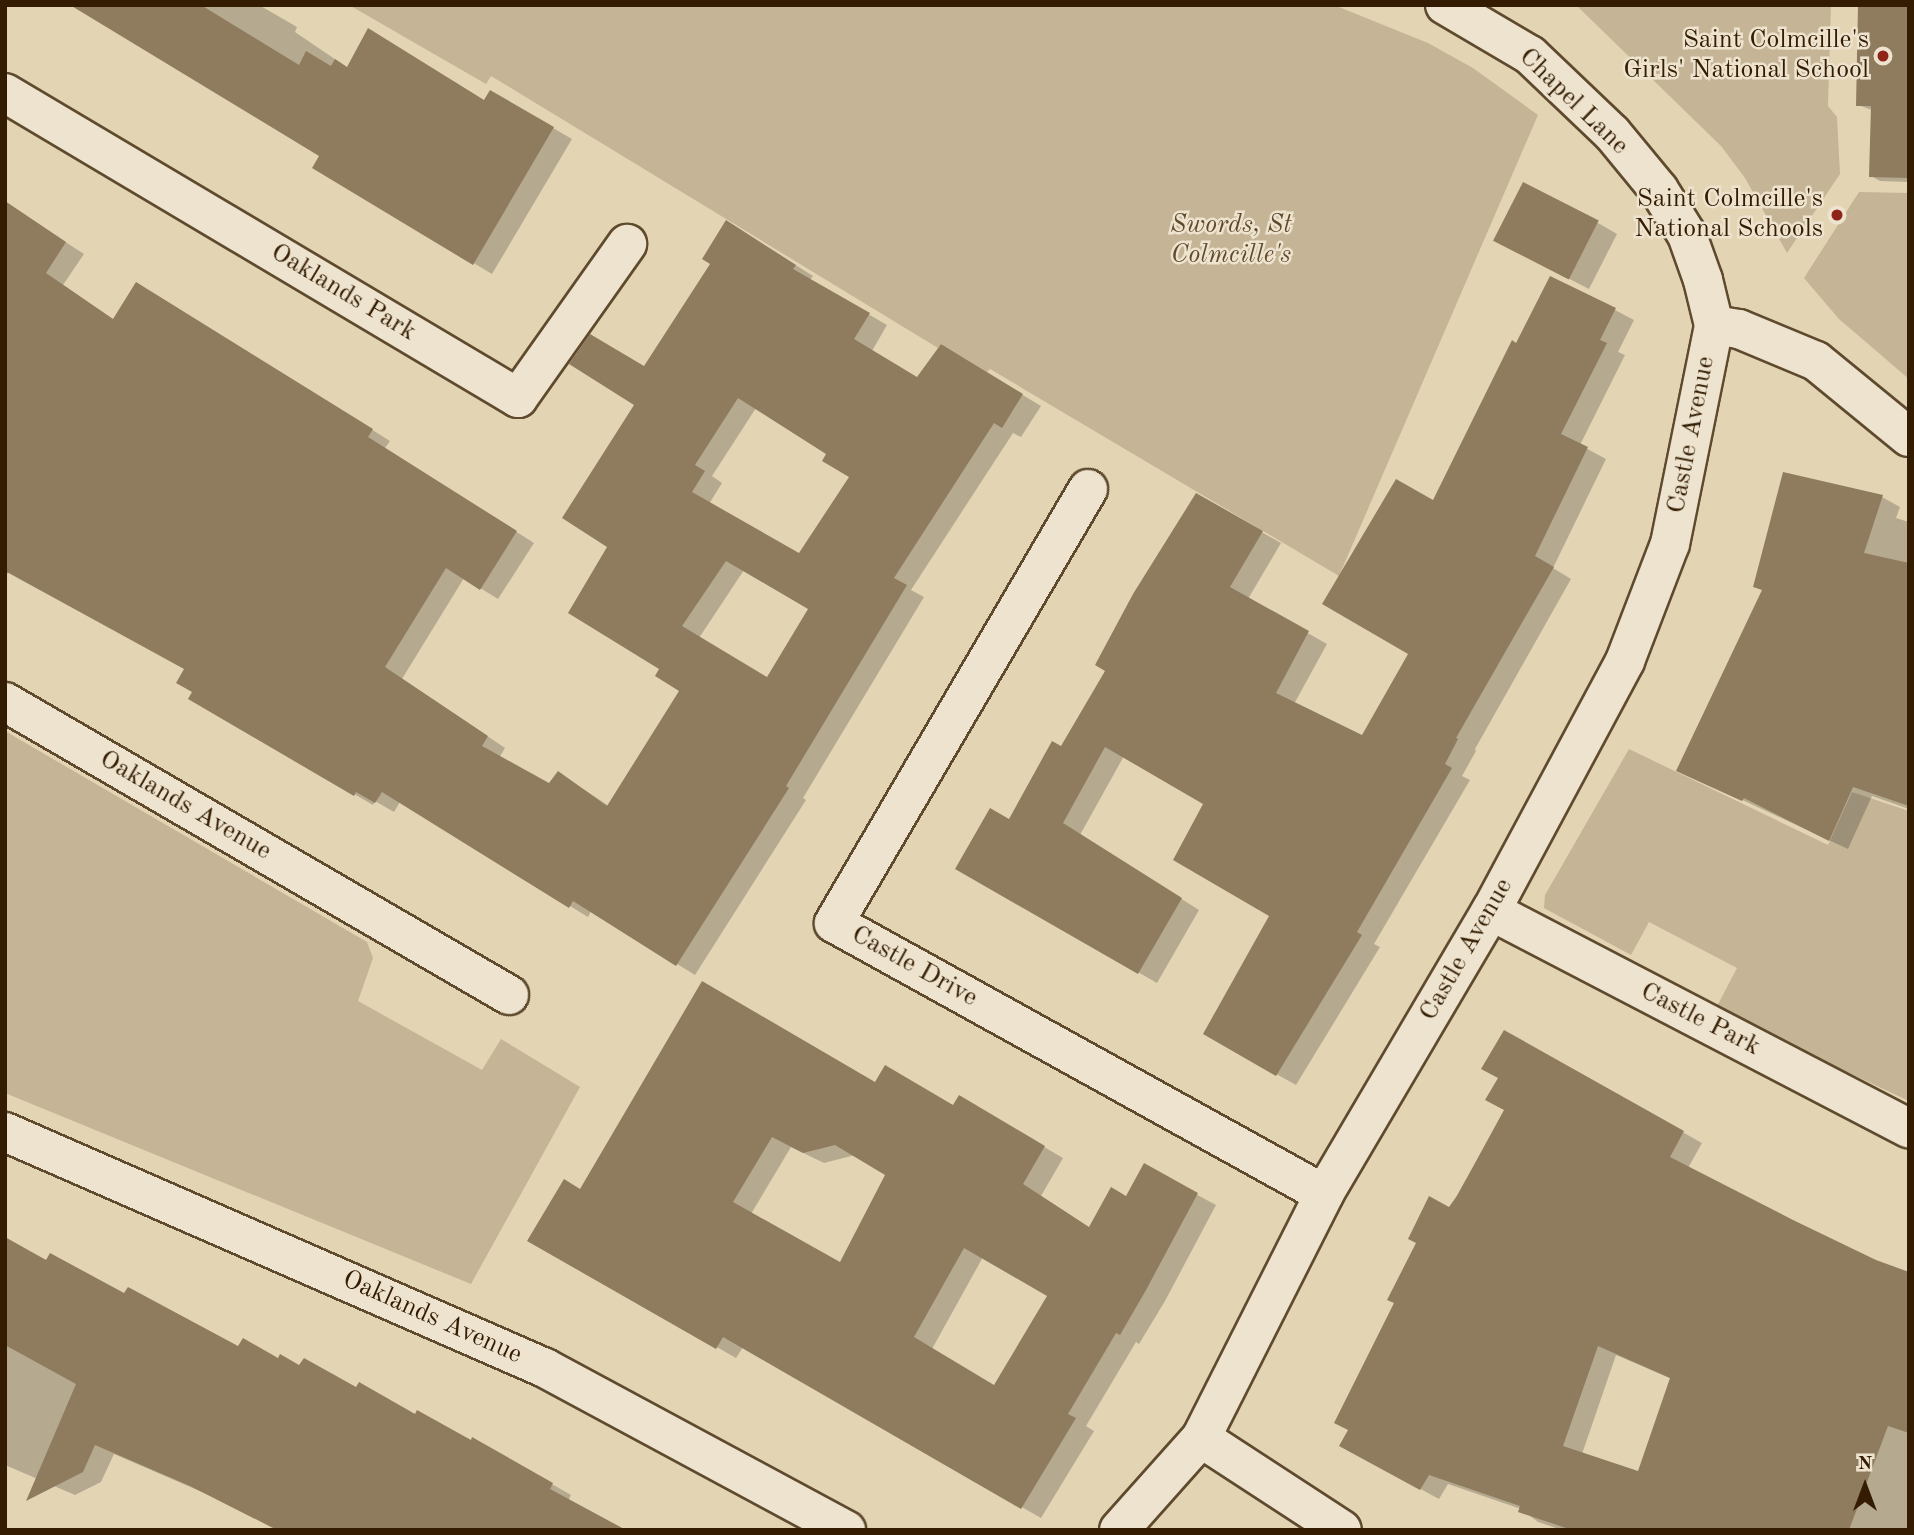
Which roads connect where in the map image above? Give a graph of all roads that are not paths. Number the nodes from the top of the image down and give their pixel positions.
1 (1445, 5) edge
2 (5, 93) edge
3 (627, 244) dead end
4 (1714, 325) junction
5 (1909, 437) edge
6 (1088, 489) dead end
7 (5, 702) edge
8 (1491, 911) junction
9 (509, 995) dead end
10 (1909, 1129) edge
11 (5, 1132) edge
12 (1324, 1194) junction
13 (1201, 1438) junction
14 (846, 1530) edge
15 (1119, 1530) edge
16 (1342, 1530) edge

1 - 4 street, Chapel Lane
2 - 3 street, Oaklands Park
4 - 5 street
4 - 8 street, Castle Avenue
6 - 12 street, Castle Drive
7 - 9 street, Oaklands Avenue
8 - 10 street, Castle Park
8 - 12 street, Castle Avenue
11 - 14 street, Oaklands Avenue
12 - 13 street, Castle Avenue
13 - 15 street, Castle Avenue
13 - 16 street

